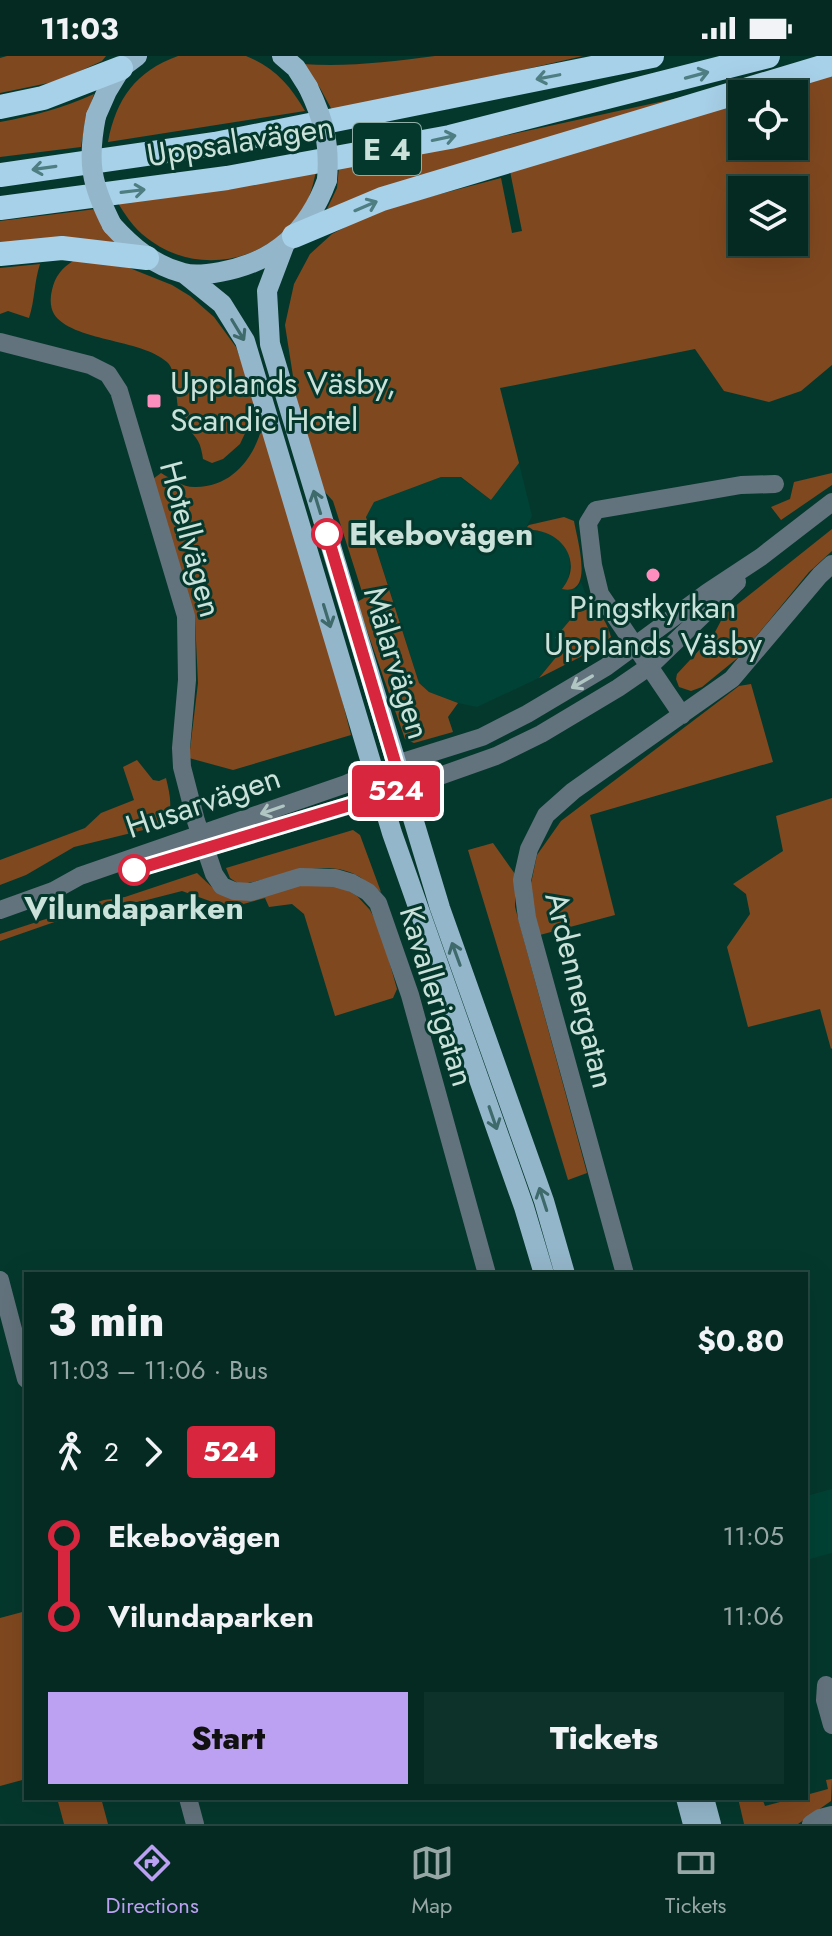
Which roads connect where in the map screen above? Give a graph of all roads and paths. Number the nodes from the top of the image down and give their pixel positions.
1 (282, 56) edge
2 (652, 56) edge
3 (768, 56) edge
4 (129, 62) edge
5 (832, 64) edge
6 (0, 107) edge
7 (0, 175) edge
8 (0, 208) edge
9 (289, 241) junction
10 (0, 254) edge
11 (147, 258) junction
12 (185, 274) junction
13 (0, 342) edge
14 (775, 484) dead end
15 (832, 502) edge
16 (761, 557) junction
17 (832, 564) edge
18 (636, 647) junction
19 (650, 666) junction
20 (682, 715) junction
21 (396, 764) junction
22 (373, 772) junction
23 (403, 789) junction
24 (381, 796) junction
25 (203, 841) junction
26 (0, 910) edge
27 (486, 1272) edge
28 (543, 1272) edge
29 (564, 1272) edge
30 (624, 1272) edge
31 (0, 1280) edge
32 (24, 1371) edge
33 (826, 1685) dead end
34 (832, 1725) edge
35 (189, 1800) edge
36 (687, 1800) edge
37 (705, 1800) edge
38 (832, 1815) edge
39 (195, 1824) edge
40 (693, 1824) edge
41 (711, 1824) edge
42 (811, 1824) edge

1 - 9 main road, bridge
2 -> 7 highway, Uppsalavägen / E 4
8 -> 3 highway, Uppsalavägen / E 4
4 - 6 highway
4 - 11 main road, bridge
9 -> 5 highway
9 - 12 main road
21 -> 9 main road, Mälarvägen
10 - 11 highway
11 - 12 main road
12 -> 22 main road, Mälarvägen
13 - 25 street, Hotellvägen
14 - 18 street
15 - 16 street
16 - 18 street
16 - 19 street
17 - 20 street, Ardennergatan
18 - 19 street
18 -> 21 street
19 - 20 street
19 - 23 street
20 - 30 street, Ardennergatan
21 - 22 main road
21 - 23 main road, Mälarvägen
22 - 24 main road, Mälarvägen
22 -> 25 street, Husarvägen
23 - 24 main road
29 -> 23 main road, Mälarvägen
24 - 25 street, Husarvägen
24 -> 28 main road, Mälarvägen
25 - 26 street, Husarvägen
25 - 27 street, Kavallerigatan
31 - 32 street
33 - 34 street
35 - 39 street
36 - 40 main road
37 - 41 main road
38 - 42 street

